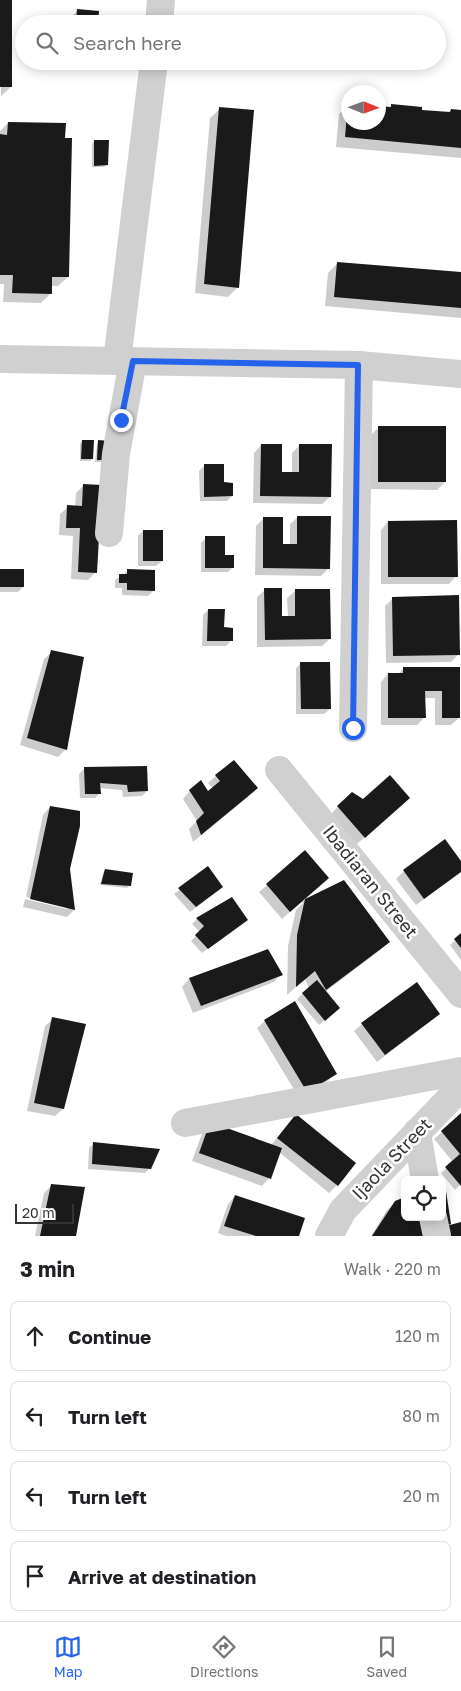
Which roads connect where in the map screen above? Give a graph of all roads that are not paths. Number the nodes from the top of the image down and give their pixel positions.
1 (162, 0) edge
2 (160, 15) edge
3 (153, 70) edge
4 (0, 359) edge
5 (125, 361) junction
6 (358, 365) junction
7 (461, 374) edge
8 (109, 533) dead end
9 (353, 728) dead end
10 (279, 770) dead end
11 (461, 994) edge
12 (461, 1071) edge
13 (461, 1087) edge
14 (185, 1123) dead end
15 (417, 1132) junction
16 (424, 1176) edge
17 (434, 1221) edge
18 (329, 1236) edge
19 (437, 1236) edge

1 - 2 street
3 - 5 street
4 - 5 street
5 - 6 street
5 - 8 street
6 - 7 street
6 - 9 street
10 - 11 street, Ibadiaran Street
12 - 14 street
13 - 15 street, Ijaola Street
15 - 16 street
15 - 18 street, Ijaola Street
17 - 19 street

